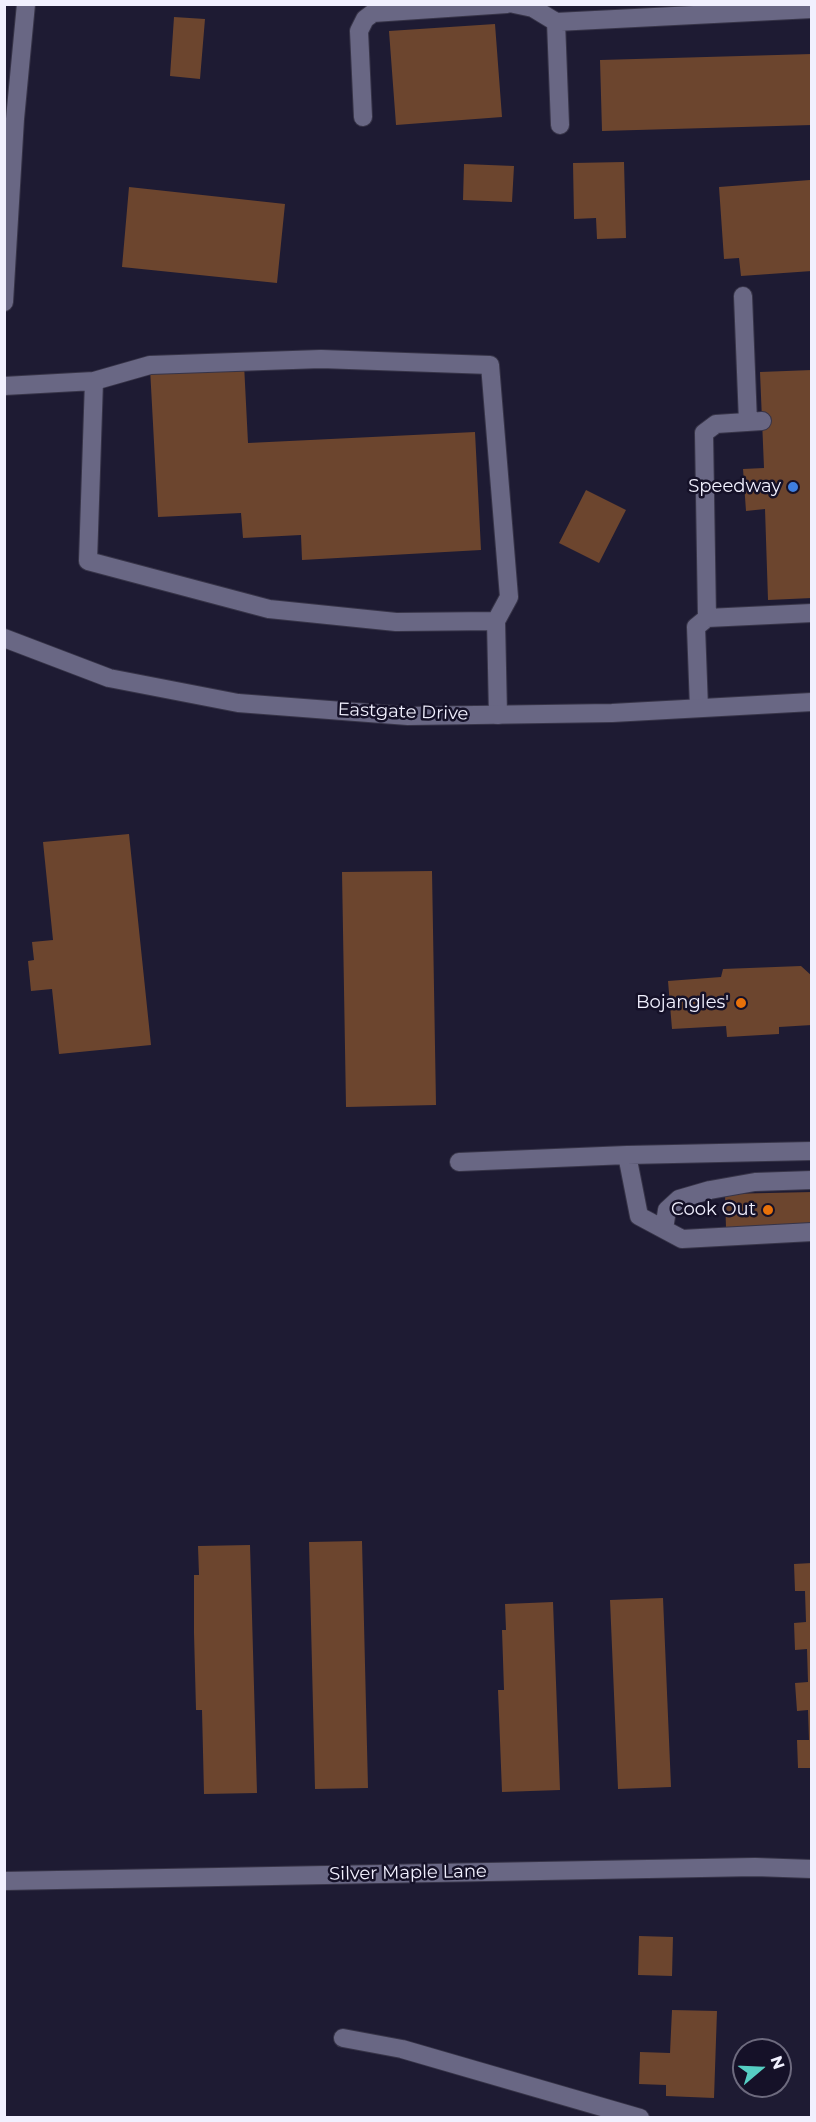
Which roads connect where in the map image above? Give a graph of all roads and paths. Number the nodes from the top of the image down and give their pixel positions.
1 (26, 4) edge
2 (507, 4) edge
3 (514, 4) edge
4 (812, 9) edge
5 (556, 22) junction
6 (363, 117) dead end
7 (10, 118) edge
8 (560, 125) dead end
9 (743, 296) dead end
10 (4, 302) edge
11 (94, 381) junction
12 (4, 386) edge
13 (812, 613) edge
14 (707, 618) junction
15 (496, 621) junction
16 (4, 638) edge
17 (812, 702) edge
18 (699, 708) junction
19 (498, 715) junction
20 (812, 1151) edge
21 (627, 1155) junction
22 (459, 1162) dead end
23 (812, 1180) edge
24 (664, 1229) junction
25 (812, 1232) edge
26 (812, 1869) edge
27 (4, 1881) edge
28 (343, 2038) dead end
29 (640, 2118) edge

1 - 7 street
2 - 6 street
3 - 5 street
4 - 5 street
5 - 8 street
7 - 10 street
9 - 14 street
11 - 12 street
11 - 15 street
11 - 15 street
13 - 14 street
14 - 18 street
15 - 19 street
16 - 19 street, Eastgate Drive
17 - 18 street, Eastgate Drive
18 - 19 street, Eastgate Drive
20 - 21 street
21 - 22 street
21 - 24 street
23 - 24 street
24 - 25 street
26 - 27 street, Silver Maple Lane
28 - 29 street

